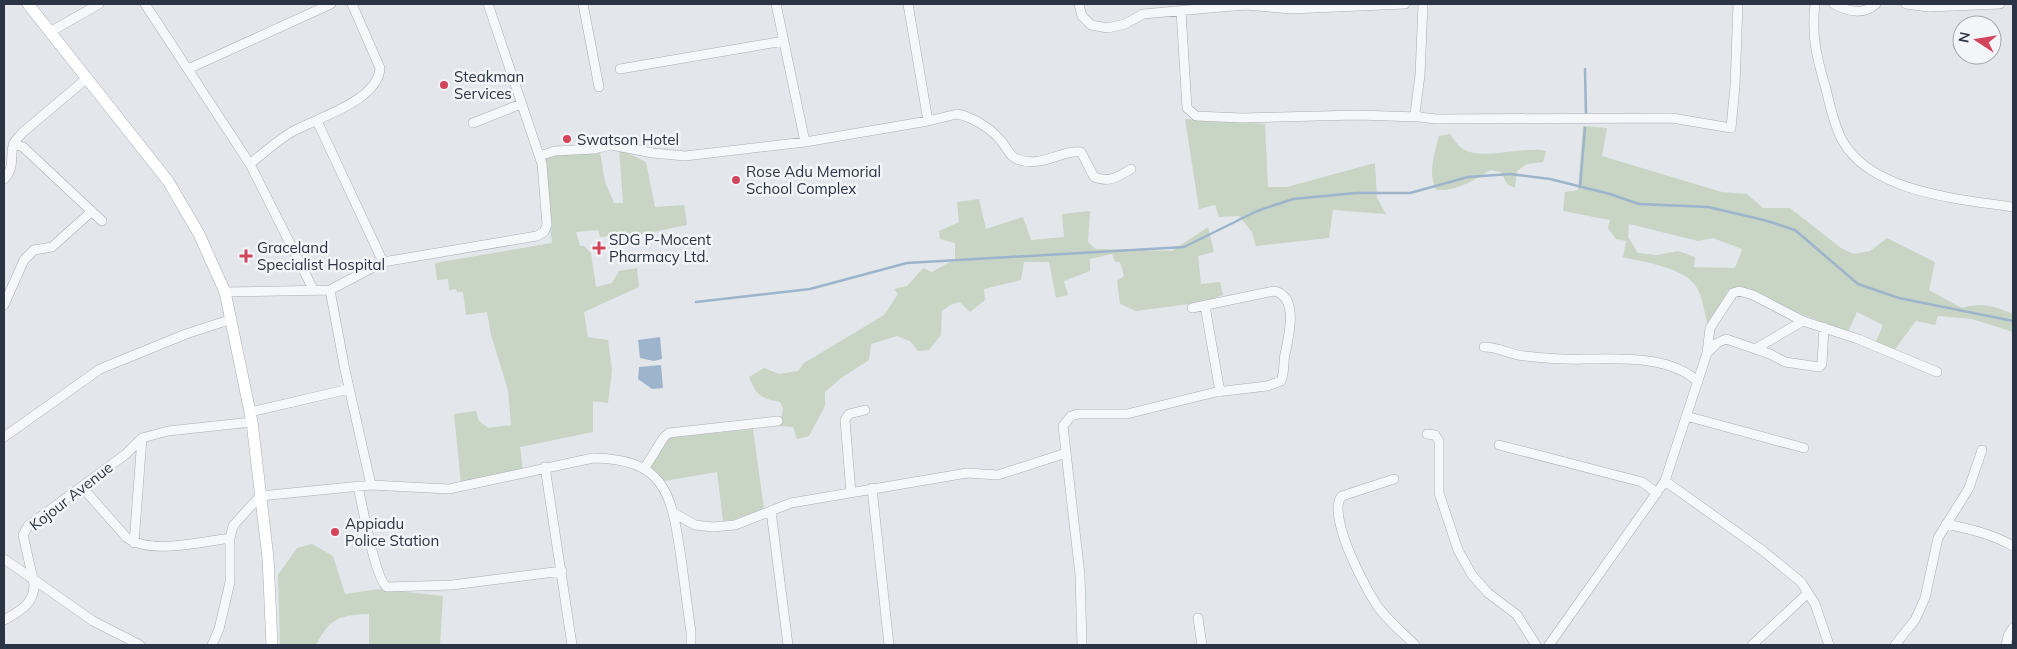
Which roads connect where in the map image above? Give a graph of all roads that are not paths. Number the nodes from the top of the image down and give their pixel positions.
1 (28, 4) edge
2 (99, 4) edge
3 (145, 4) edge
4 (331, 4) edge
5 (352, 4) edge
6 (488, 4) edge
7 (584, 4) edge
8 (776, 4) edge
9 (908, 4) edge
10 (1079, 4) edge
11 (1405, 4) edge
12 (1422, 4) edge
13 (1738, 4) edge
14 (1815, 4) edge
15 (1834, 4) edge
16 (1876, 4) edge
17 (1906, 4) edge
18 (2000, 4) edge
19 (1318, 5) edge
20 (1181, 11) junction
21 (50, 32) junction
22 (784, 40) junction
23 (188, 69) junction
24 (620, 69) dead end
25 (86, 80) junction
26 (599, 87) dead end
27 (521, 104) junction
28 (1419, 117) junction
29 (317, 121) junction
30 (473, 122) dead end
31 (928, 122) junction
32 (805, 142) junction
33 (13, 144) junction
34 (4, 150) edge
35 (539, 156) junction
36 (14, 158) junction
37 (250, 164) junction
38 (1131, 169) dead end
39 (4, 179) edge
40 (2013, 207) edge
41 (92, 211) junction
42 (102, 221) dead end
43 (383, 262) junction
44 (330, 290) junction
45 (314, 291) junction
46 (225, 292) junction
47 (4, 305) edge
48 (1205, 306) junction
49 (1192, 308) dead end
50 (232, 319) junction
51 (1803, 321) junction
52 (1824, 326) junction
53 (1484, 346) dead end
54 (1755, 349) junction
55 (1706, 353) junction
56 (1938, 372) dead end
57 (1698, 382) junction
58 (349, 389) junction
59 (1220, 392) junction
60 (865, 410) dead end
61 (1686, 416) junction
62 (251, 417) junction
63 (778, 421) dead end
64 (1427, 434) dead end
65 (4, 437) edge
66 (142, 438) junction
67 (1499, 445) dead end
68 (1804, 448) dead end
69 (1982, 450) dead end
70 (1066, 453) junction
71 (545, 467) junction
72 (644, 469) junction
73 (1394, 479) dead end
74 (1665, 481) junction
75 (371, 485) junction
76 (358, 486) junction
77 (82, 487) junction
78 (872, 488) junction
79 (1657, 492) junction
80 (851, 493) junction
81 (260, 496) junction
82 (772, 511) junction
83 (674, 513) junction
84 (1946, 524) junction
85 (230, 538) junction
86 (134, 543) junction
87 (2013, 546) edge
88 (4, 559) edge
89 (562, 571) junction
90 (33, 579) junction
91 (1808, 593) junction
92 (1198, 618) dead end
93 (4, 620) edge
94 (2013, 628) edge
95 (140, 645) edge
96 (212, 645) edge
97 (272, 645) edge
98 (572, 645) edge
99 (691, 645) edge
100 (788, 645) edge
101 (889, 645) edge
102 (1082, 645) edge
103 (1202, 645) edge
104 (1415, 645) edge
105 (1536, 645) edge
106 (1549, 645) edge
107 (1752, 645) edge
108 (1829, 645) edge
109 (1895, 645) edge
110 (2006, 645) edge

1 - 21 street
2 - 21 street
3 - 23 street
4 - 23 street
5 - 29 street
6 - 27 street
7 - 26 street
8 - 22 street
9 - 31 street
10 - 20 street
11 - 19 street
12 - 28 street
13 - 28 street
14 - 40 street
15 - 16 street
17 - 18 street
19 - 20 street
20 - 28 street
21 - 25 street
22 - 24 street
22 - 32 street
23 - 37 street
25 - 33 street
25 - 46 street
27 - 30 street
27 - 35 street
29 - 37 street
29 - 43 street
31 - 32 street
31 - 38 street
32 - 35 street
33 - 36 street
33 - 41 street
34 - 36 street
35 - 43 street
36 - 39 street
37 - 45 street
41 - 42 street
41 - 47 street
43 - 44 street
44 - 45 street
44 - 58 street
45 - 46 street
46 - 50 street
48 - 49 street
48 - 59 street
48 - 59 street
50 - 62 street
50 - 65 street
51 - 52 street
51 - 54 street
51 - 55 street
52 - 54 street
52 - 56 street
53 - 57 street
54 - 55 street
55 - 57 street
57 - 61 street
58 - 62 street, Kojour Avenue
58 - 75 street
59 - 70 street
60 - 80 street
61 - 68 street
61 - 74 street
62 - 66 street, Kojour Avenue
62 - 81 street
63 - 72 street
64 - 105 street
66 - 77 street, Kojour Avenue
66 - 86 street
67 - 79 street
69 - 84 street
70 - 78 street
70 - 102 street
71 - 72 street
71 - 75 street
71 - 89 street
72 - 83 street
73 - 104 street
74 - 79 street
74 - 91 street
75 - 76 street
76 - 81 street
76 - 89 street
77 - 86 street
77 - 90 street, Kojour Avenue
78 - 80 street
78 - 101 street
79 - 106 street
80 - 82 street
81 - 85 street
81 - 97 street
82 - 83 street
82 - 100 street
83 - 99 street
84 - 87 street
84 - 109 street
85 - 86 street
85 - 96 street
88 - 90 street
89 - 98 street
90 - 93 street
90 - 95 street
91 - 107 street
91 - 108 street
92 - 103 street
94 - 110 street

